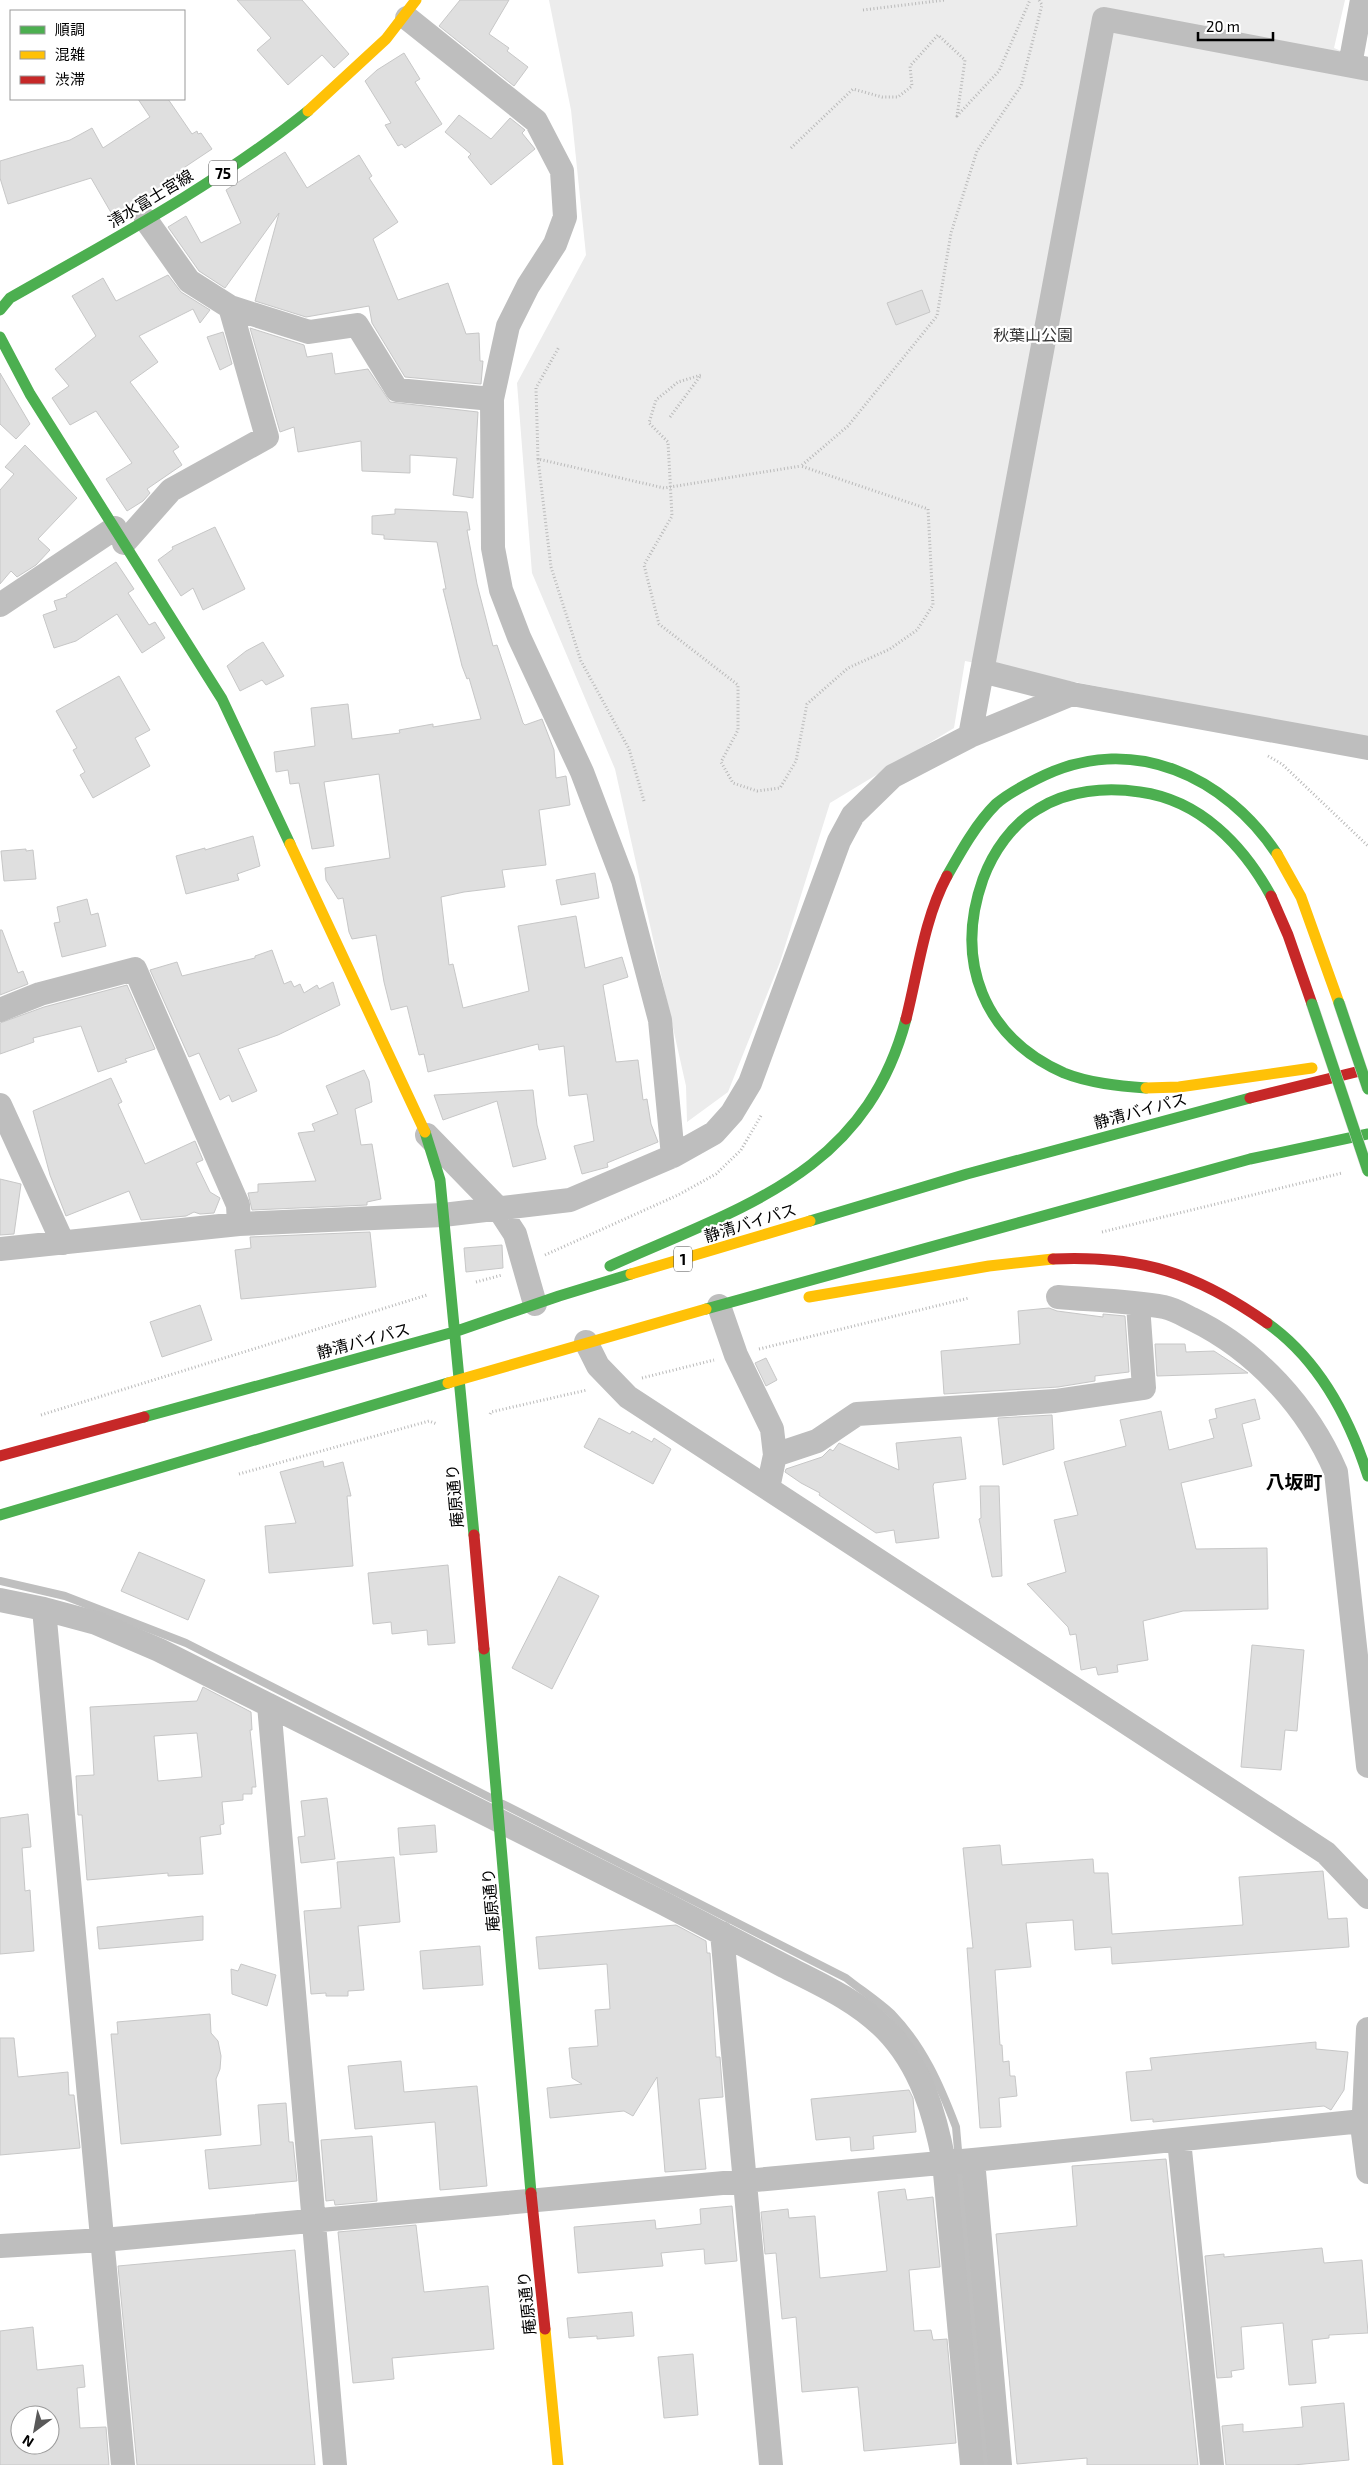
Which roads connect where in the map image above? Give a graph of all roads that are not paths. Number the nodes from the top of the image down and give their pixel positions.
1 (1362, 0) edge
2 (411, 9) edge
3 (1359, 67) edge
4 (146, 220) junction
5 (230, 307) junction
6 (0, 310) edge
7 (0, 338) edge
8 (492, 399) junction
9 (120, 536) junction
10 (0, 605) edge
11 (982, 671) junction
12 (1072, 694) junction
13 (970, 736) junction
14 (1368, 748) edge
15 (0, 1010) edge
16 (1368, 1061) edge
17 (1368, 1069) edge
18 (1368, 1089) edge
19 (0, 1105) edge
20 (1368, 1134) edge
21 (427, 1135) junction
22 (673, 1156) junction
23 (1368, 1171) edge
24 (498, 1208) junction
25 (443, 1215) junction
26 (239, 1224) junction
27 (63, 1243) junction
28 (0, 1249) edge
29 (559, 1296) junction
30 (1058, 1297) dead end
31 (799, 1299) dead end
32 (535, 1304) junction
33 (1138, 1305) junction
34 (760, 1306) dead end
35 (720, 1309) junction
36 (454, 1332) junction
37 (586, 1342) junction
38 (460, 1379) junction
39 (775, 1455) junction
40 (0, 1456) edge
41 (1368, 1476) edge
42 (768, 1488) junction
43 (0, 1516) edge
44 (0, 1600) edge
45 (44, 1609) junction
46 (269, 1705) junction
47 (1368, 1766) edge
48 (500, 1817) junction
49 (1368, 1897) edge
50 (722, 1933) junction
51 (1368, 2029) edge
52 (1363, 2121) junction
53 (1179, 2140) junction
54 (973, 2160) junction
55 (944, 2162) junction
56 (1368, 2172) edge
57 (745, 2182) junction
58 (532, 2200) junction
59 (312, 2220) junction
60 (103, 2240) junction
61 (0, 2246) edge
62 (123, 2465) edge
63 (335, 2465) edge
64 (558, 2465) edge
65 (771, 2465) edge
66 (972, 2465) edge
67 (1000, 2465) edge
68 (1212, 2465) edge

1 - 3 street
2 - 4 main road, 清水富士宮線 / 75
2 - 8 street
3 - 11 street
4 - 5 street
4 - 6 main road, 清水富士宮線 / 75
5 - 8 street
5 - 9 street
7 - 9 main road, 庵原通り
8 - 22 street
9 - 10 street
9 - 21 main road, 庵原通り
11 - 12 street
11 - 13 street
12 - 13 street
12 - 14 street
13 - 22 street
15 - 26 street
16 - 23 main road, bridge
17 - 29 main road, 静清バイパス / 1
18 - 29 main road, bridge
19 - 27 street
20 - 35 main road
21 - 24 street
21 - 25 main road, 庵原通り
22 - 24 street
24 - 25 street
24 - 32 street
25 - 26 street
25 - 36 main road, 庵原通り
26 - 27 street
27 - 28 street
29 - 32 main road, 静清バイパス / 1
30 - 33 street
31 - 41 main road
32 - 36 main road, 静清バイパス / 1
33 - 39 street
33 - 47 street
34 - 35 main road
35 - 37 main road
35 - 39 street
36 - 38 main road, 庵原通り
36 - 40 main road, 静清バイパス / 1
37 - 38 main road
37 - 42 street
38 - 43 main road
38 - 48 main road, 庵原通り
39 - 42 street
42 - 49 street
44 - 45 street
45 - 46 street
45 - 60 street
46 - 48 street
46 - 59 street
48 - 50 street
48 - 58 main road, 庵原通り
50 - 55 street
50 - 57 street
51 - 52 street
52 - 53 street
52 - 56 street
53 - 54 street
53 - 68 street
54 - 55 street
54 - 67 street
55 - 57 street
55 - 66 street
57 - 58 street
57 - 65 street
58 - 59 street
58 - 64 main road, 庵原通り
59 - 60 street
59 - 63 street
60 - 61 street
60 - 62 street

